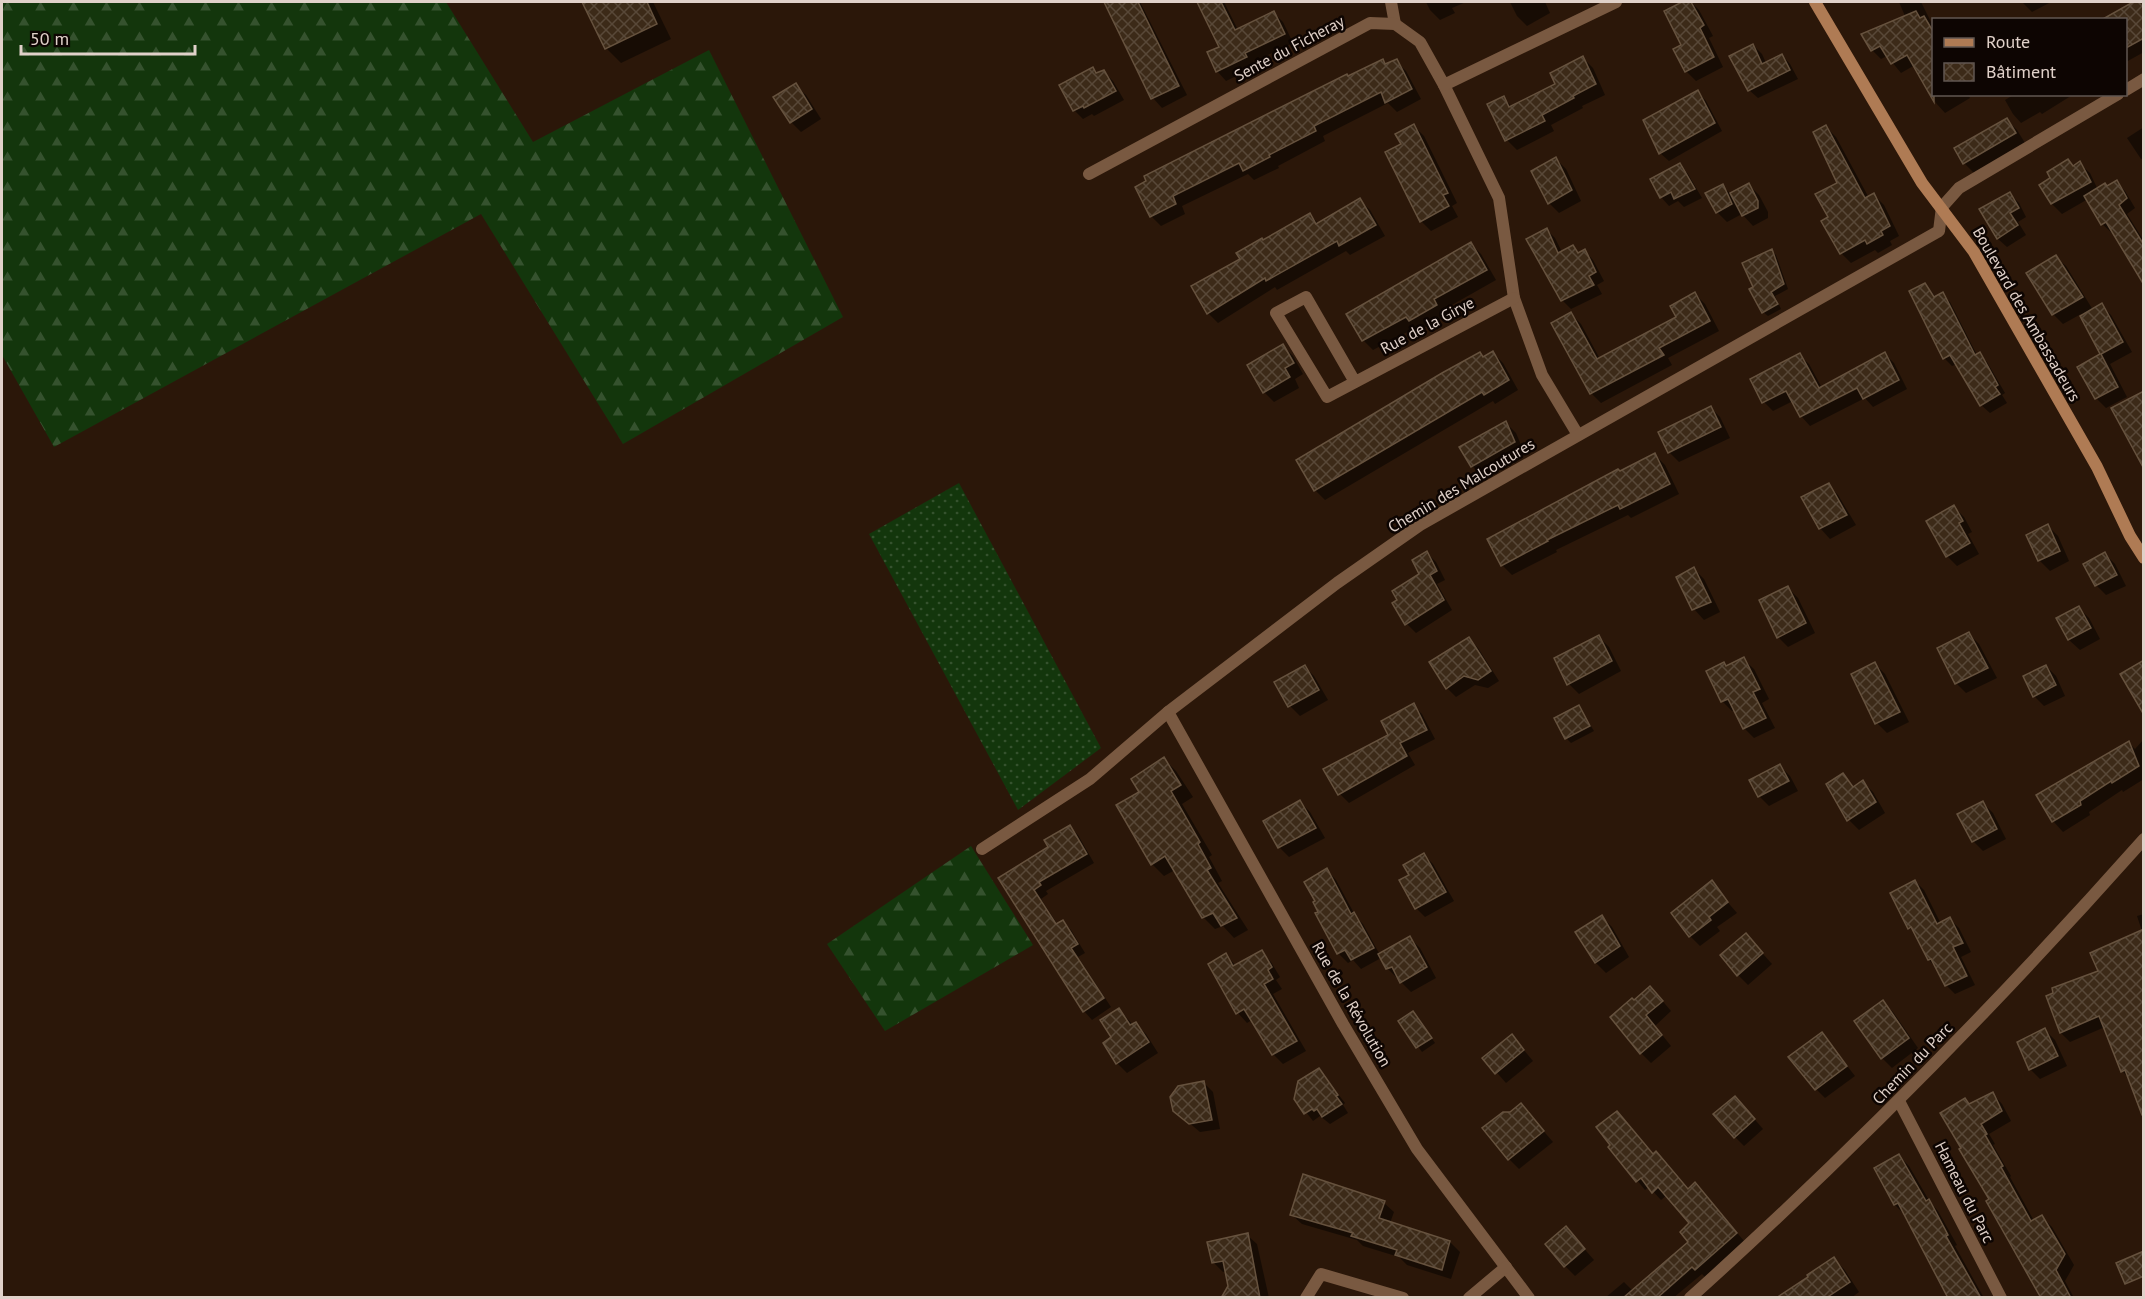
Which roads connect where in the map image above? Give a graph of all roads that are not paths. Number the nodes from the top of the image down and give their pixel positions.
1 (1391, 2) edge
2 (1616, 2) edge
3 (1815, 2) edge
4 (1395, 24) junction
5 (2144, 79) edge
6 (1444, 85) junction
7 (2127, 89) edge
8 (2115, 96) edge
9 (1089, 174) dead end
10 (1942, 207) junction
11 (1514, 298) junction
12 (1355, 382) junction
13 (1578, 435) junction
14 (2144, 558) edge
15 (1168, 712) junction
16 (2144, 839) edge
17 (982, 849) dead end
18 (1899, 1101) junction
19 (1506, 1267) junction
20 (1306, 1298) edge
21 (1403, 1298) edge
22 (1469, 1298) edge
23 (1529, 1298) edge
24 (1690, 1298) edge
25 (2001, 1298) edge

1 - 4 street
2 - 6 street
3 - 10 main road, Boulevard des Ambassadeurs
4 - 6 street
4 - 9 street, Sente du Ficheray
5 - 7 street
6 - 11 street
8 - 10 street
10 - 13 street, Chemin des Malcoutures
10 - 14 main road, Boulevard des Ambassadeurs
11 - 12 street, Rue de la Girye
11 - 13 street
12 - 12 street, Rue de la Girye
13 - 15 street, Chemin des Malcoutures
15 - 17 street, Chemin des Malcoutures
15 - 19 street, Rue de la Révolution
16 - 18 street, Chemin du Parc
18 - 24 street, Chemin du Parc
18 - 25 street, Hameau du Parc
19 - 22 street
19 - 23 street, Rue de la Révolution
20 - 21 street

